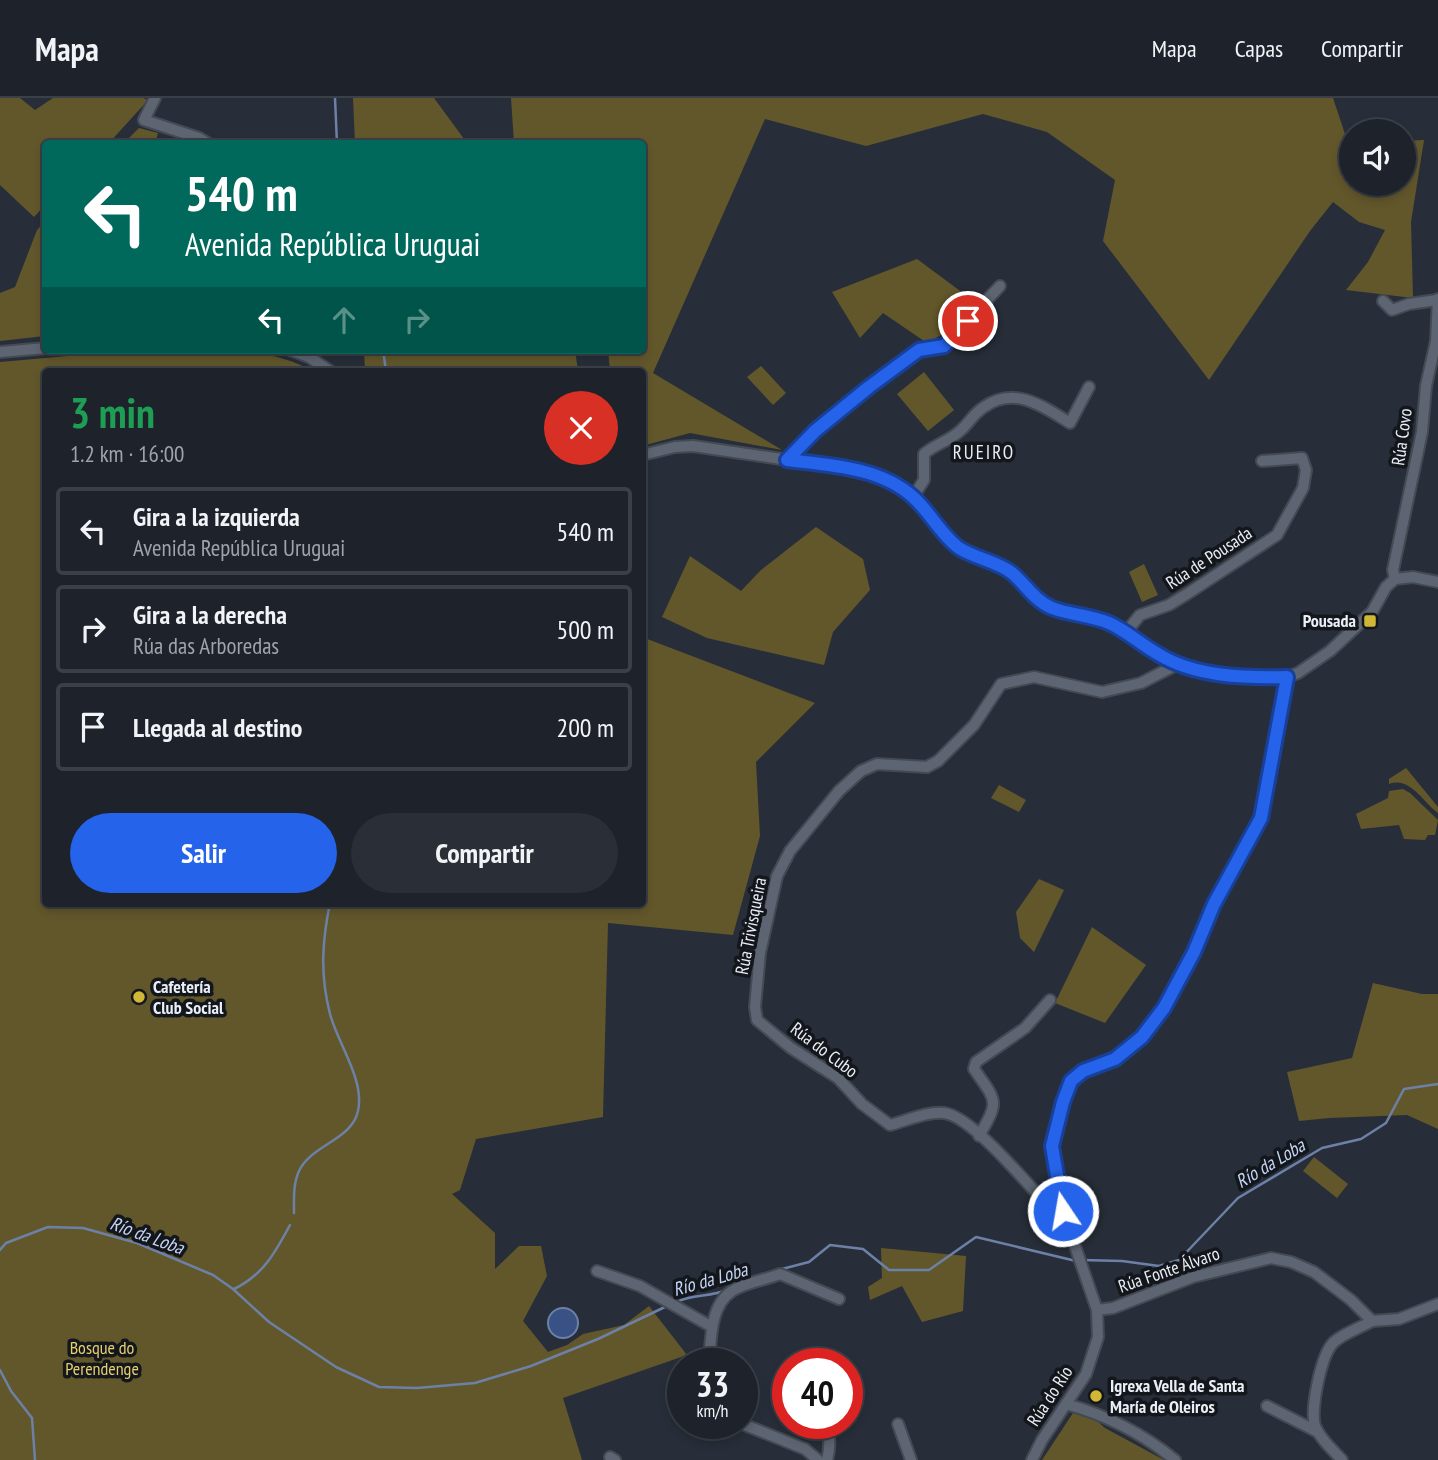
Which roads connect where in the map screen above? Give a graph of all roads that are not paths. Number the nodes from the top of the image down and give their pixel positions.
1 (155, 98) edge
2 (201, 140) edge
3 (1000, 286) dead end
4 (1438, 299) edge
5 (1383, 301) dead end
6 (42, 348) edge
7 (0, 352) edge
8 (301, 354) edge
9 (326, 368) edge
10 (1089, 387) dead end
11 (646, 454) edge
12 (787, 460) junction
13 (1262, 461) dead end
14 (913, 497) junction
15 (1395, 579) junction
16 (1438, 582) edge
17 (1127, 631) junction
18 (1178, 664) junction
19 (1287, 677) junction
20 (1050, 1000) dead end
21 (757, 1020) joint
22 (979, 1136) junction
23 (1063, 1211) junction
24 (597, 1271) dead end
25 (839, 1299) dead end
26 (1438, 1304) edge
27 (1097, 1310) junction
28 (1372, 1321) junction
29 (712, 1327) junction
30 (710, 1348) edge
31 (1066, 1404) junction
32 (1267, 1406) dead end
33 (898, 1424) dead end
34 (758, 1430) edge
35 (1318, 1432) junction
36 (829, 1439) edge
37 (818, 1460) edge
38 (827, 1460) edge
39 (911, 1460) edge
40 (1032, 1460) edge
41 (1175, 1460) edge
42 (1342, 1460) edge

1 - 2 street
3 - 12 street
4 - 5 street
4 - 15 street, Rúa Covo
6 - 7 street
8 - 9 street
10 - 14 street
11 - 12 street
12 - 14 street
13 - 17 street, Rúa de Pousada
14 - 17 street
15 - 16 street
15 - 19 street
17 - 18 street
18 - 19 street
18 - 21 street, Rúa Trivisqueira
19 - 23 street, Rúa do Río
20 - 22 street
21 - 22 street, Rúa do Cubo
22 - 23 street, Rúa do Cubo
23 - 27 street, Rúa do Río
24 - 29 street
25 - 29 street
26 - 28 street
27 - 28 street, Rúa Fonte Álvaro
27 - 31 street, Rúa do Río
28 - 35 street
29 - 30 street
31 - 40 street, Rúa do Río
31 - 41 street
32 - 35 street
33 - 39 street
34 - 37 street
35 - 42 street
36 - 38 street

